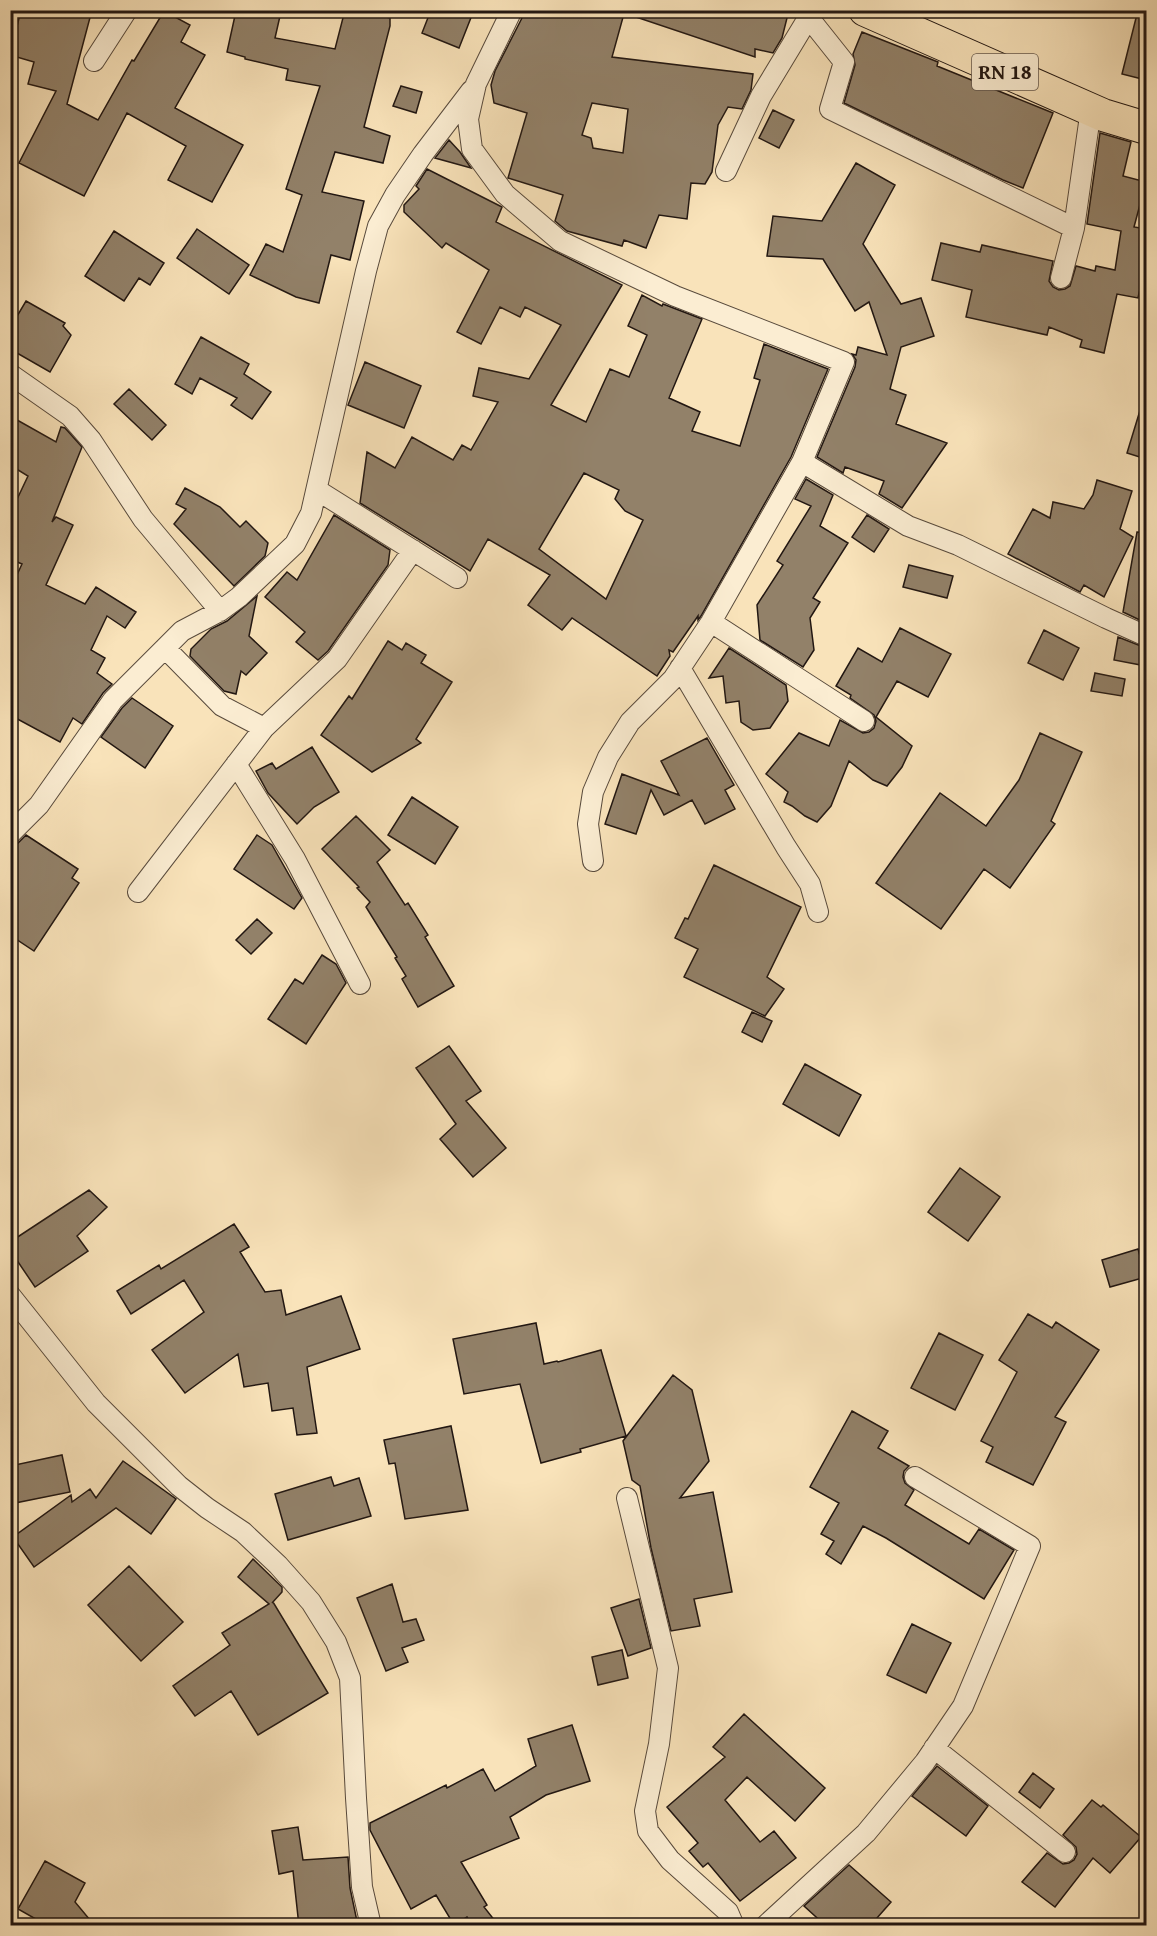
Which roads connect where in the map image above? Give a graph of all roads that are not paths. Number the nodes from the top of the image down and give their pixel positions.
1 (128, 10) edge
2 (512, 10) edge
3 (865, 10) edge
4 (811, 14) edge
5 (94, 61) dead end
6 (476, 84) junction
7 (1091, 109) junction
8 (1146, 128) edge
9 (726, 171) dead end
10 (1074, 228) junction
11 (1061, 278) dead end
12 (10, 374) edge
13 (802, 462) junction
14 (317, 490) junction
15 (413, 550) junction
16 (457, 578) dead end
17 (220, 611) junction
18 (711, 622) junction
19 (1146, 636) edge
20 (165, 648) junction
21 (680, 668) junction
22 (864, 721) dead end
23 (264, 728) junction
24 (236, 764) junction
25 (10, 834) edge
26 (593, 861) dead end
27 (138, 891) dead end
28 (818, 912) dead end
29 (360, 984) dead end
30 (10, 1295) edge
31 (915, 1477) dead end
32 (627, 1498) dead end
33 (934, 1748) junction
34 (1065, 1852) dead end
35 (370, 1926) edge
36 (734, 1926) edge
37 (765, 1926) edge

1 - 5 street
2 - 6 street
3 - 7 main road, RN 18
4 - 9 street
4 - 10 street
6 - 13 street
6 - 14 street
7 - 8 main road, RN 18
7 - 10 street
10 - 11 street
12 - 17 street
13 - 18 street
13 - 19 street
14 - 15 street
14 - 17 street
15 - 16 street
15 - 23 street
17 - 20 street
18 - 21 street
18 - 22 street
20 - 23 street
20 - 25 street
21 - 26 street
21 - 28 street
23 - 24 street
24 - 27 street
24 - 29 street
30 - 35 street
31 - 33 street
32 - 36 street
33 - 34 street
33 - 37 street

